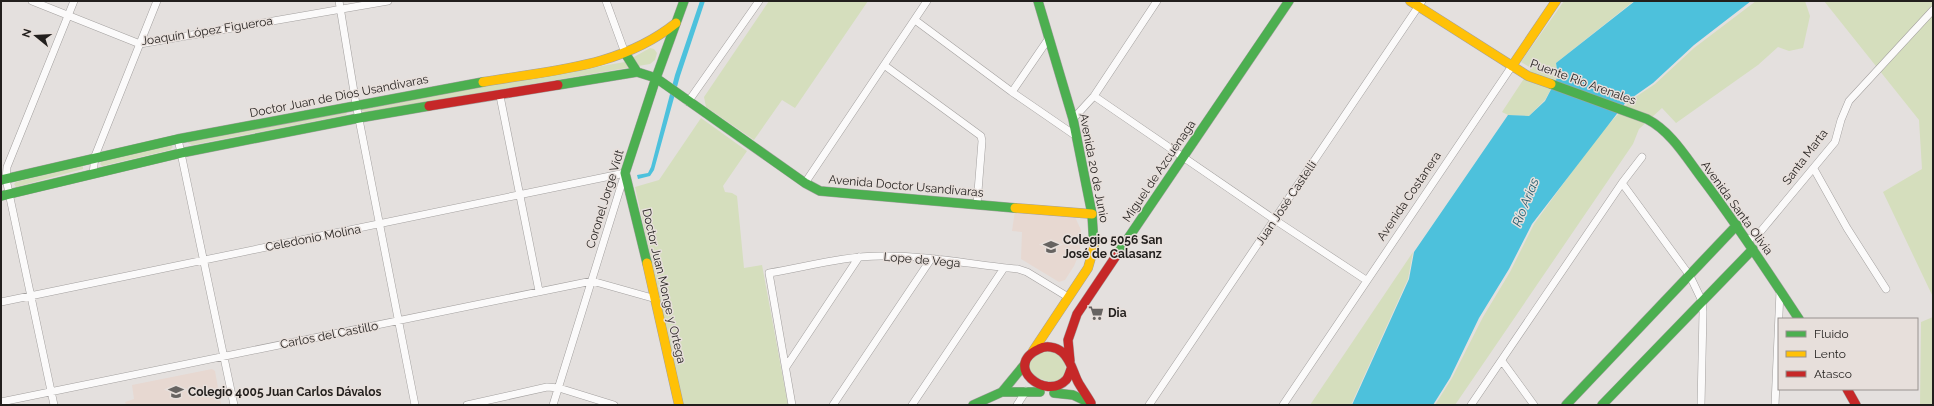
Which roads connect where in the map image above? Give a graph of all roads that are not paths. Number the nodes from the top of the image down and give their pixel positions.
1 (32, 1) edge
2 (74, 1) edge
3 (157, 1) edge
4 (338, 1) edge
5 (388, 1) edge
6 (606, 1) edge
7 (684, 1) edge
8 (759, 1) edge
9 (927, 1) edge
10 (1038, 1) edge
11 (1157, 1) edge
12 (1289, 1) edge
13 (1556, 1) edge
14 (1417, 3) edge
15 (340, 9) junction
16 (1933, 10) edge
17 (68, 15) junction
18 (915, 20) junction
19 (676, 23) junction
20 (1049, 38) junction
21 (140, 44) junction
22 (648, 44) junction
23 (625, 53) junction
24 (662, 61) junction
25 (884, 65) junction
26 (1512, 66) junction
27 (640, 73) junction
28 (656, 78) junction
29 (1012, 92) junction
30 (500, 96) junction
31 (1094, 96) junction
32 (688, 102) junction
33 (356, 104) junction
34 (359, 118) junction
35 (1073, 119) junction
36 (1648, 119) joint
37 (1076, 136) junction
38 (178, 139) junction
39 (181, 153) junction
40 (95, 156) junction
41 (1183, 157) junction
42 (1642, 157) dead end
43 (1814, 168) junction
44 (625, 173) junction
45 (93, 174) junction
46 (4, 180) edge
47 (805, 183) junction
48 (1622, 183) junction
49 (5, 195) edge
50 (519, 196) junction
51 (977, 204) junction
52 (1092, 214) junction
53 (1275, 220) junction
54 (380, 224) junction
55 (1737, 226) junction
56 (1748, 240) junction
57 (1753, 249) junction
58 (859, 257) junction
59 (931, 259) junction
60 (203, 260) junction
61 (1004, 268) junction
62 (1690, 276) junction
63 (1366, 280) junction
64 (592, 281) junction
65 (1886, 289) dead end
66 (539, 291) junction
67 (1780, 291) junction
68 (30, 297) junction
69 (1068, 297) junction
70 (656, 300) junction
71 (1702, 301) junction
72 (1, 302) edge
73 (1779, 318) edge
74 (1799, 318) edge
75 (399, 321) junction
76 (1778, 337) edge
77 (1033, 351) junction
78 (223, 356) junction
79 (1502, 360) junction
80 (1025, 364) junction
81 (1070, 365) junction
82 (786, 367) junction
83 (559, 388) junction
84 (1848, 390) edge
85 (1026, 391) junction
86 (1002, 392) junction
87 (51, 393) junction
88 (1048, 393) junction
89 (1, 402) edge
90 (1093, 404) edge
91 (54, 405) edge
92 (234, 405) edge
93 (415, 405) edge
94 (467, 405) edge
95 (553, 405) edge
96 (614, 405) edge
97 (679, 405) edge
98 (792, 405) edge
99 (833, 405) edge
100 (912, 405) edge
101 (973, 405) edge
102 (1017, 405) edge
103 (1149, 405) edge
104 (1283, 405) edge
105 (1471, 405) edge
106 (1534, 405) edge
107 (1566, 405) edge
108 (1602, 405) edge
109 (1701, 405) edge
110 (1775, 405) edge
111 (1856, 405) edge

1 - 17 street, Joaquín López Figueroa
2 - 17 street
3 - 21 street
4 - 15 street
5 - 15 street, Joaquín López Figueroa
6 - 23 street
7 - 19 main road, Coronel Jorge Vidt
8 - 32 street
9 - 18 street
10 - 20 main road, Avenida 20 de Junio
11 - 31 street
12 - 41 main road, Miguel de Azcuénaga
13 - 26 main road, Avenida Costanera
14 - 26 main road, Puente Rio Arenales
14 - 53 street, Juan José Castelli
15 - 21 street, Joaquín López Figueroa
15 - 33 street
16 - 43 street, Santa Marta
17 - 21 street, Joaquín López Figueroa
17 - 46 street
18 - 25 street
18 - 29 street
19 - 22 main road, Doctor Juan de Dios Usandivaras
19 - 24 main road, Coronel Jorge Vidt
20 - 29 street
20 - 35 main road, Avenida 20 de Junio
21 - 40 street
22 - 23 main road, Doctor Juan de Dios Usandivaras
22 - 24 main road
23 - 27 main road
23 - 33 main road, Doctor Juan de Dios Usandivaras
24 - 27 main road
24 - 28 main road, Coronel Jorge Vidt
25 - 47 street
25 - 51 street
26 - 36 main road, Puente Rio Arenales
26 - 63 street, Avenida Costanera
27 - 28 main road
27 - 30 main road
28 - 32 main road, Avenida Doctor Usandivaras
28 - 44 main road, Coronel Jorge Vidt
29 - 37 street
30 - 34 main road
30 - 50 street
31 - 35 street
31 - 41 street
32 - 47 main road, Avenida Doctor Usandivaras
33 - 34 street
33 - 38 main road, Doctor Juan de Dios Usandivaras
34 - 39 main road
34 - 54 street
35 - 37 main road, Avenida 20 de Junio
36 - 55 main road, Avenida Santa Olivia
37 - 52 main road, Avenida 20 de Junio
38 - 39 street
38 - 40 main road, Doctor Juan de Dios Usandivaras
39 - 45 main road
39 - 60 street
40 - 45 street
40 - 46 main road, Doctor Juan de Dios Usandivaras
41 - 53 street
41 - 81 main road, Miguel de Azcuénaga
42 - 48 street
43 - 56 street, Santa Marta
43 - 65 street
44 - 50 street, Celedonio Molina
44 - 64 street, Coronel Jorge Vidt
44 - 70 main road, Doctor Juan Monge y Ortega
45 - 49 main road
46 - 49 street
47 - 51 main road, Avenida Doctor Usandivaras
48 - 62 street
48 - 79 street
49 - 68 street
50 - 54 street, Celedonio Molina
50 - 66 street
51 - 52 main road, Avenida Doctor Usandivaras
52 - 69 main road, Avenida 20 de Junio
53 - 63 street
53 - 103 street, Juan José Castelli
54 - 60 street, Celedonio Molina
54 - 75 street
55 - 56 main road, Avenida Santa Olivia
55 - 62 main road
56 - 57 main road, Avenida Santa Olivia
57 - 67 main road, Avenida Santa Olivia
57 - 71 main road
58 - 59 street, Lope de Vega
58 - 82 street
58 - 82 street, Lope de Vega
59 - 61 street, Lope de Vega
59 - 99 street
60 - 68 street, Celedonio Molina
60 - 78 street
61 - 69 street, Lope de Vega
61 - 100 street
62 - 71 street
62 - 107 main road
63 - 104 street, Avenida Costanera
64 - 66 street, Carlos del Castillo
64 - 70 street, Carlos del Castillo
64 - 83 street, Coronel Jorge Vidt
66 - 75 street, Carlos del Castillo
67 - 73 street
67 - 74 main road, Avenida Santa Olivia
68 - 72 street, Celedonio Molina
68 - 87 street
69 - 77 main road, Avenida 20 de Junio
70 - 97 main road, Doctor Juan Monge y Ortega
71 - 108 main road
71 - 109 street
75 - 78 street, Carlos del Castillo
75 - 93 street
76 - 110 street
77 - 80 main road
77 - 81 main road
78 - 87 street, Carlos del Castillo
78 - 92 street
79 - 105 street
79 - 106 street
80 - 86 main road
80 - 88 main road
81 - 88 main road
81 - 90 main road
82 - 98 street
83 - 94 street
83 - 95 street, Coronel Jorge Vidt
83 - 96 street
84 - 111 main road
85 - 86 main road
85 - 88 main road
85 - 102 street
86 - 101 main road
87 - 89 street, Carlos del Castillo
87 - 91 street
88 - 90 main road

